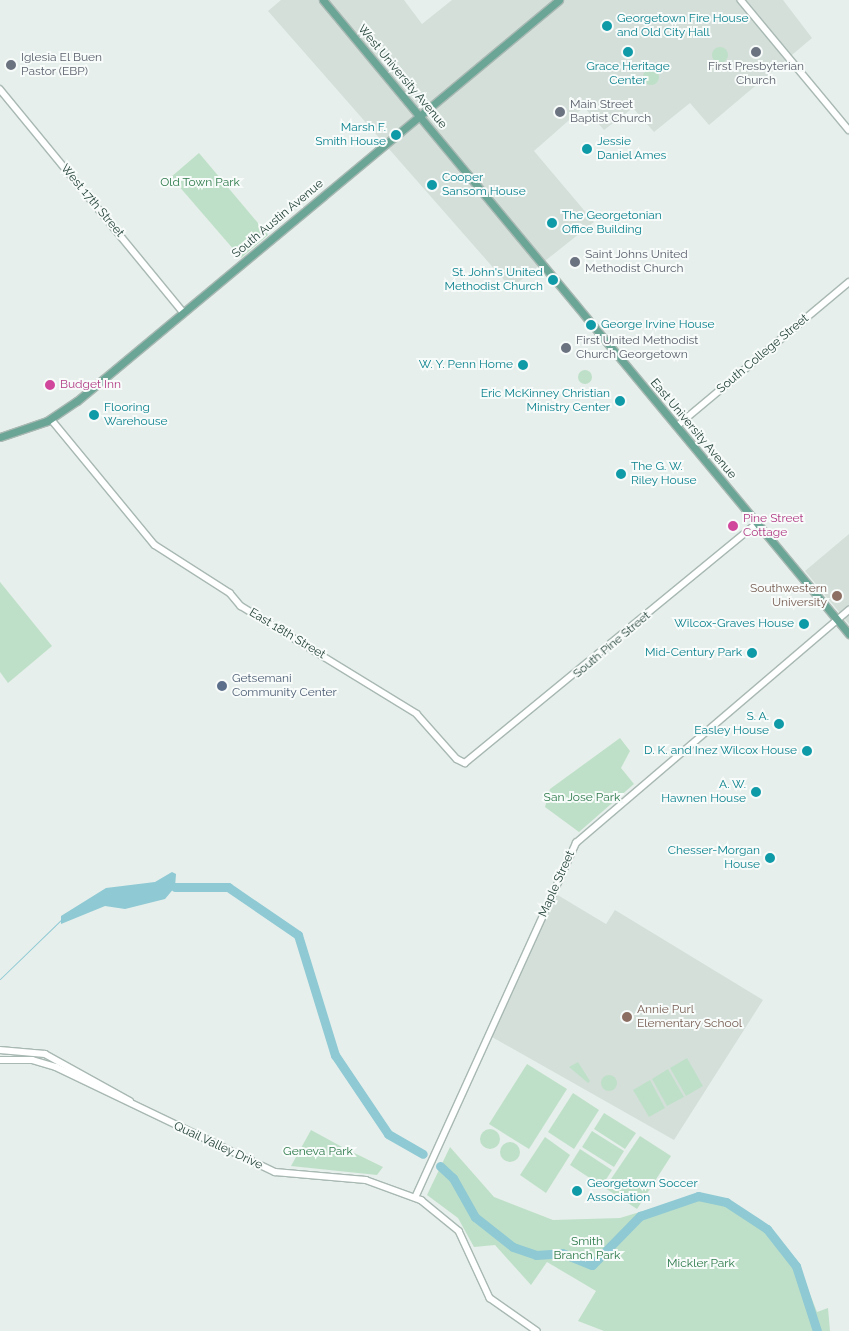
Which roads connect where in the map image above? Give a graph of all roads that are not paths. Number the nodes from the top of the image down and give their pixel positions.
1 (323, 0) edge
2 (559, 0) edge
3 (741, 0) edge
4 (0, 89) edge
5 (420, 116) junction
6 (849, 130) edge
7 (462, 168) joint
8 (849, 282) edge
9 (184, 313) junction
10 (51, 419) junction
11 (677, 426) junction
12 (0, 437) edge
13 (757, 523) junction
14 (849, 610) edge
15 (837, 620) junction
16 (849, 634) edge
17 (466, 763) joint
18 (0, 1050) edge
19 (0, 1060) edge
20 (133, 1103) junction
21 (416, 1198) junction
22 (538, 1331) edge

1 - 5 main road, West University Avenue
2 - 5 main road, South Austin Avenue
3 - 6 street
4 - 9 street, West 17th Street
5 - 7 main road, West University Avenue
5 - 9 main road, South Austin Avenue
7 - 11 main road, East University Avenue
8 - 11 street, South College Street
9 - 10 main road, South Austin Avenue
10 - 12 main road, South Austin Avenue
10 - 17 street, East 18th Street
11 - 13 main road, East University Avenue
13 - 15 main road, East University Avenue
13 - 17 street, South Pine Street
14 - 15 street, Maple Street
15 - 16 main road, East University Avenue
15 - 21 street, Maple Street
18 - 20 street, Quail Valley Drive
19 - 20 street, Quail Valley Drive
20 - 21 street, Quail Valley Drive
21 - 22 street, Quail Valley Drive

